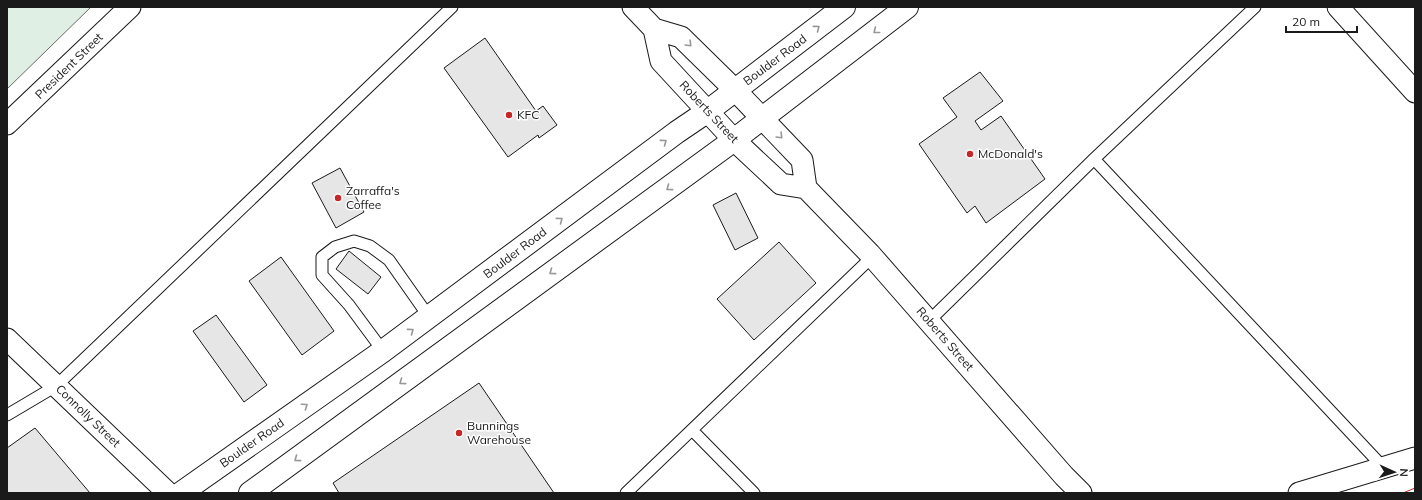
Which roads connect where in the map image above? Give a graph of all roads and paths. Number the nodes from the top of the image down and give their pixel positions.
1 (130, 7) edge
2 (452, 7) edge
3 (633, 7) edge
4 (844, 7) edge
5 (907, 7) edge
6 (1255, 7) edge
7 (1338, 7) edge
8 (654, 29) junction
9 (735, 90) junction
10 (1415, 92) edge
11 (708, 111) junction
12 (763, 118) junction
13 (7, 124) edge
14 (734, 140) junction
15 (1094, 159) junction
16 (806, 188) junction
17 (873, 256) junction
18 (429, 317) junction
19 (929, 321) junction
20 (7, 339) edge
21 (383, 351) junction
22 (56, 386) junction
23 (7, 415) edge
24 (692, 430) junction
25 (1415, 458) edge
26 (1383, 467) junction
27 (168, 493) edge
28 (181, 493) edge
29 (250, 493) edge
30 (626, 493) edge
31 (754, 493) edge
32 (1081, 493) edge
33 (1299, 493) edge

1 - 13 street, President Street
2 - 22 lane
3 - 8 street
9 -> 4 main road, Boulder Road
5 -> 12 main road
6 - 15 lane
7 - 10 street
8 -> 9 street
8 - 11 street, Roberts Street
9 - 11 main road, Boulder Road
9 - 12 street
11 - 14 street, Roberts Street
18 -> 11 main road, Boulder Road
12 - 14 main road
12 -> 16 street
14 - 16 street, Roberts Street
14 -> 29 main road
15 - 19 lane
15 - 26 lane
16 - 17 street, Roberts Street
17 - 19 street, Roberts Street
17 - 24 lane
21 -> 18 main road, Boulder Road
18 - 21 lane
19 - 32 street, Roberts Street
20 - 22 street, Connolly Street
28 -> 21 main road, Boulder Road
22 - 23 lane
22 - 27 street, Connolly Street
24 - 30 lane
24 - 31 lane
25 - 26 street
26 - 33 street

